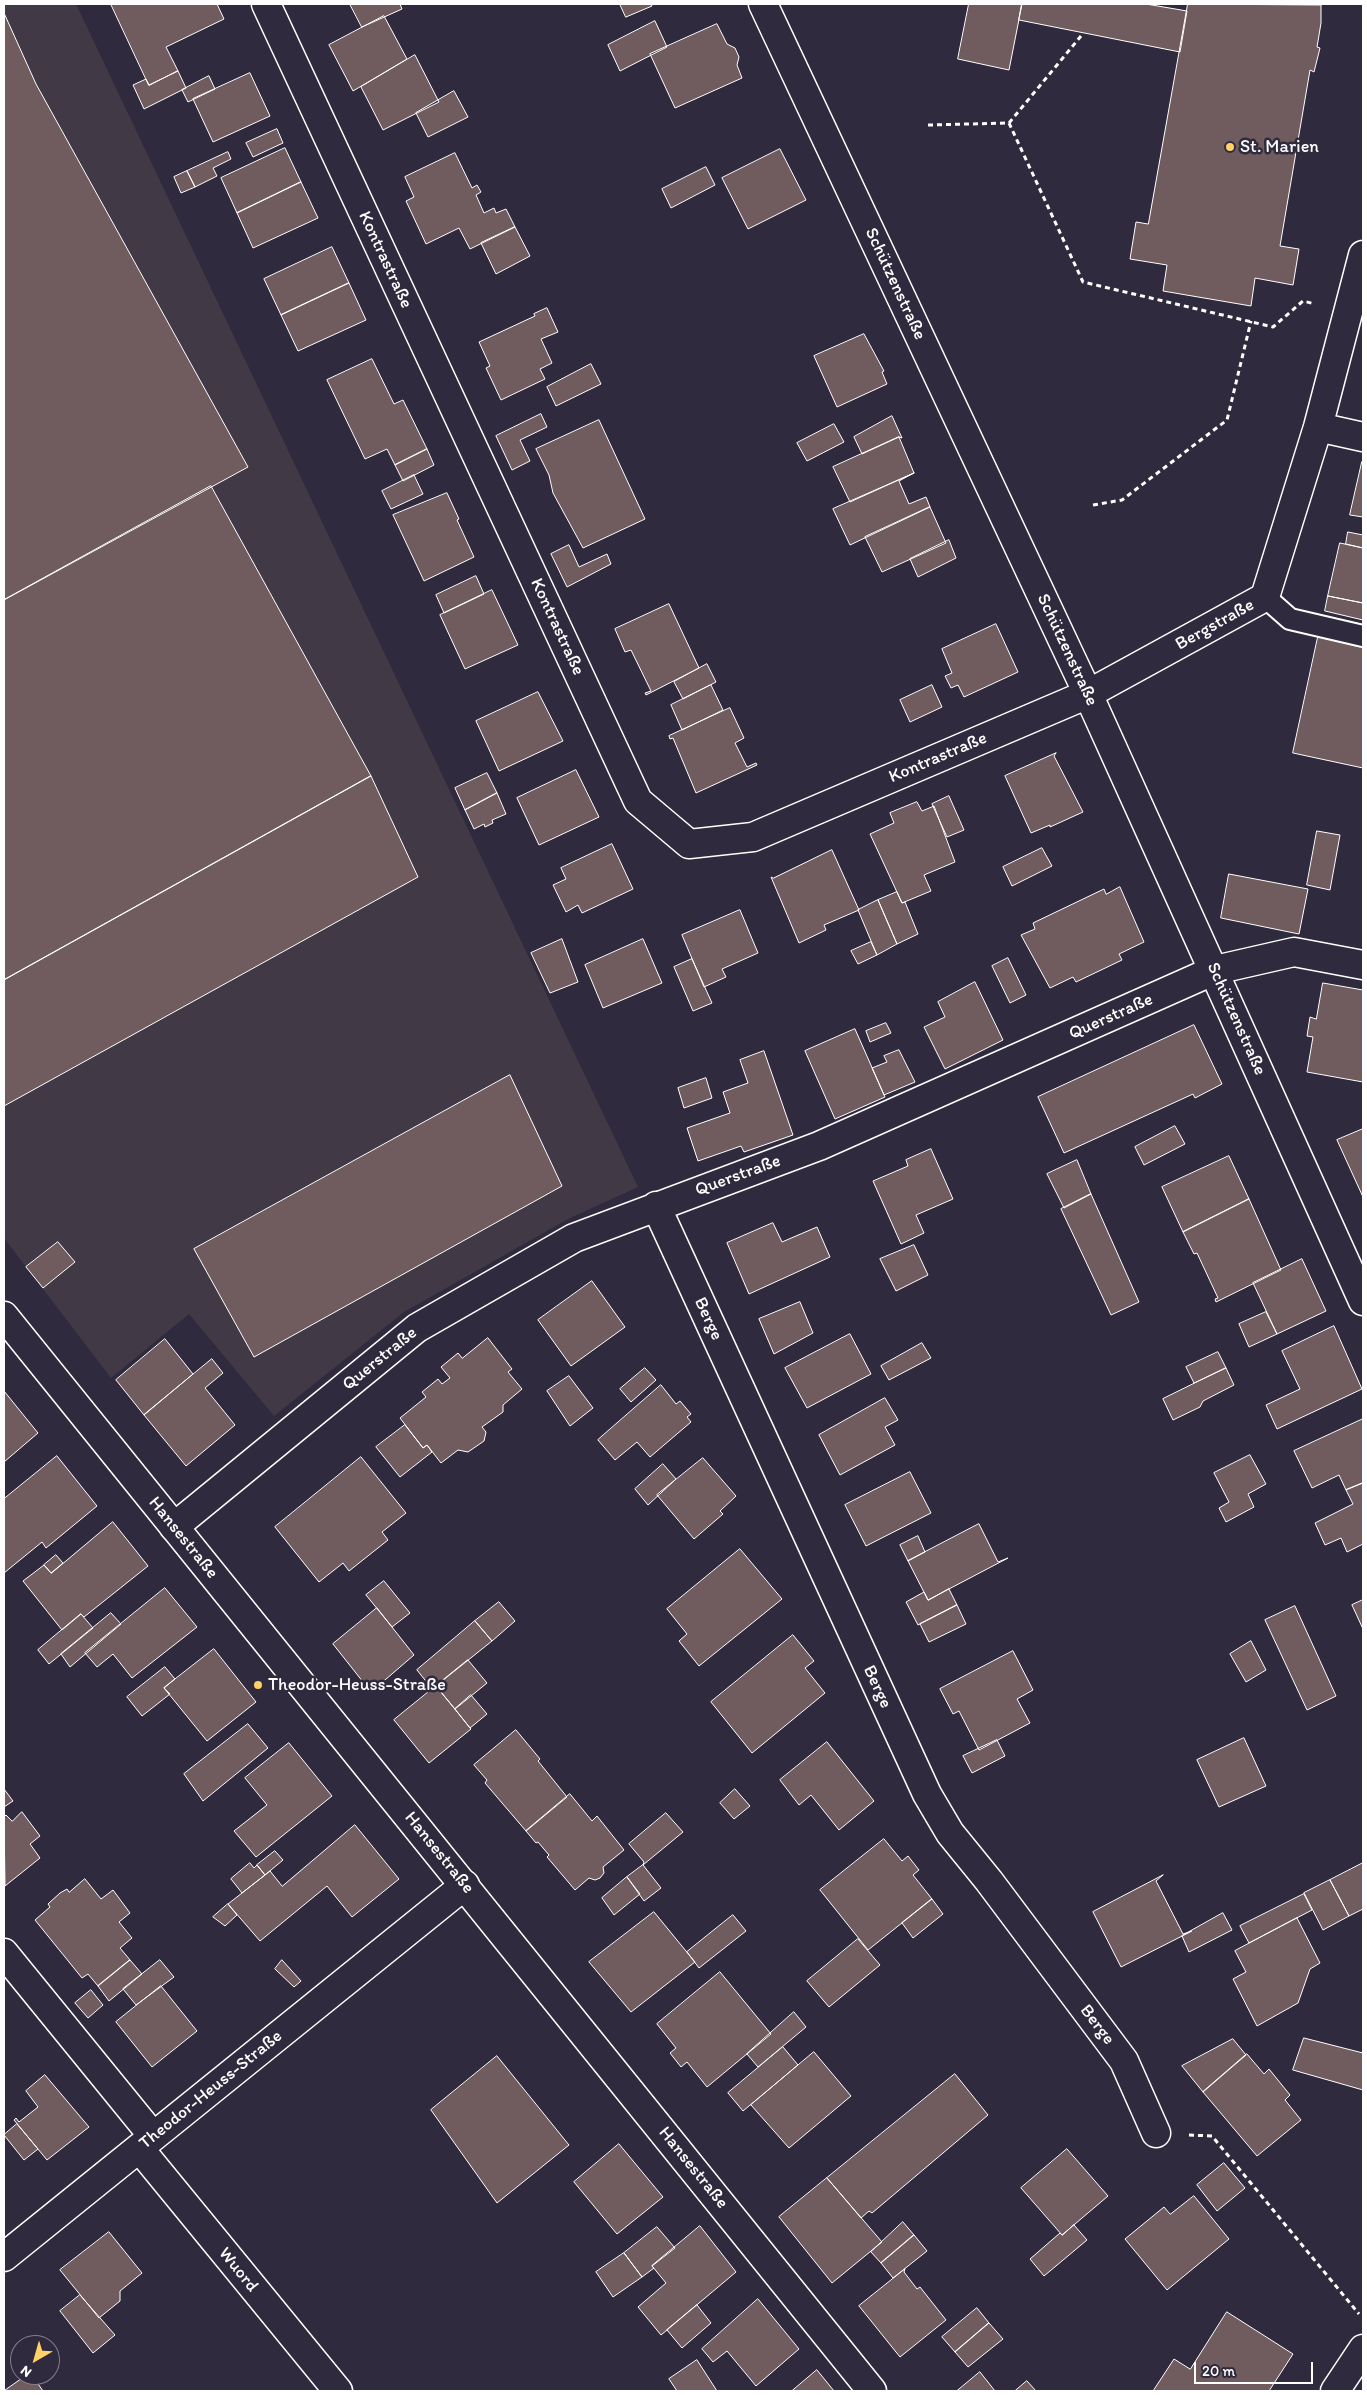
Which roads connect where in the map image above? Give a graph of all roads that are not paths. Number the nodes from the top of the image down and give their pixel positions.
1 (266, 4) edge
2 (763, 4) edge
3 (1363, 255) edge
4 (1318, 427) junction
5 (1363, 437) edge
6 (1265, 597) junction
7 (1363, 636) edge
8 (1088, 694) junction
9 (1363, 965) edge
10 (1215, 970) junction
11 (656, 1206) junction
12 (1363, 1301) edge
13 (4, 1316) edge
14 (174, 1527) junction
15 (465, 1885) junction
16 (4, 1952) edge
17 (1156, 2133) road end
18 (146, 2142) junction
19 (4, 2257) edge
20 (1363, 2349) edge
21 (338, 2391) edge
22 (872, 2391) edge
23 (1335, 2391) edge

1 - 8 street, Kontrastraße
2 - 8 street, Schützenstraße
3 - 4 street, Bergstraße
4 - 5 street
4 - 6 street, Bergstraße
6 - 7 lane
6 - 8 street, Bergstraße
8 - 10 street, Schützenstraße
9 - 10 street, Querstraße
10 - 11 street, Querstraße
10 - 12 street, Schützenstraße
11 - 14 street, Querstraße
11 - 17 street, Berge
13 - 14 street, Hansestraße
14 - 15 street, Hansestraße
15 - 18 street, Theodor-Heuss-Straße
15 - 22 street, Hansestraße
16 - 18 street, Wuord
18 - 19 street, Theodor-Heuss-Straße
18 - 21 street, Wuord
20 - 23 street

